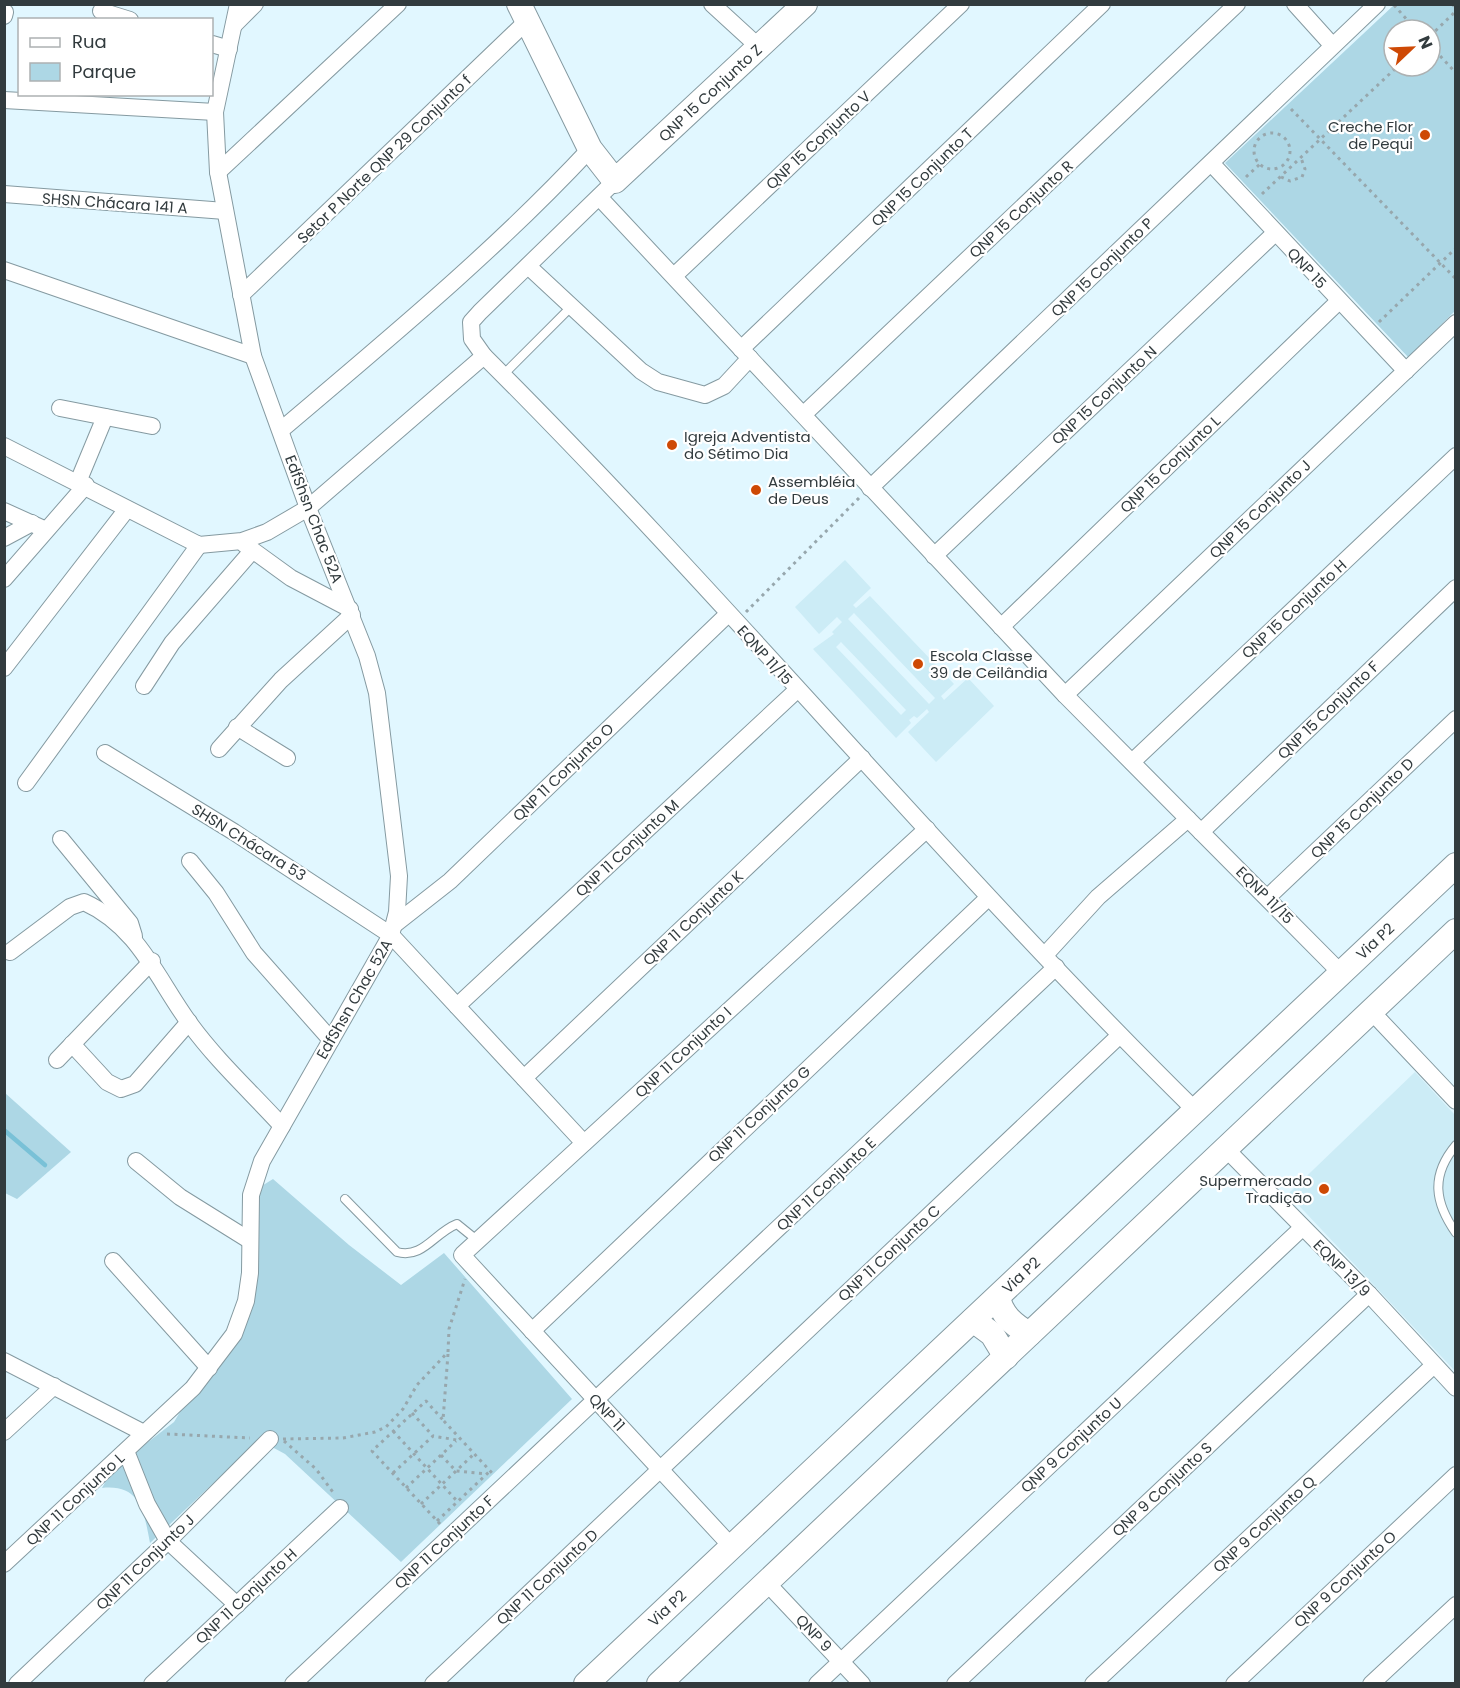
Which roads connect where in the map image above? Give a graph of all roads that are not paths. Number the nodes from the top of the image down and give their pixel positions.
1 (238, 4) edge
2 (255, 4) edge
3 (398, 4) edge
4 (712, 4) edge
5 (805, 4) edge
6 (961, 4) edge
7 (1102, 4) edge
8 (1237, 4) edge
9 (1295, 4) edge
10 (1377, 4) edge
11 (101, 11) dead end
12 (523, 13) edge
13 (124, 18) edge
14 (234, 25) junction
15 (213, 44) edge
16 (1332, 45) junction
17 (759, 47) junction
18 (229, 49) junction
19 (4, 100) edge
20 (215, 112) junction
21 (590, 149) junction
22 (1210, 164) junction
23 (218, 172) junction
24 (607, 189) junction
25 (4, 194) edge
26 (225, 211) junction
27 (1275, 233) junction
28 (528, 266) junction
29 (4, 270) edge
30 (675, 275) junction
31 (241, 295) junction
32 (1339, 301) junction
33 (570, 308) junction
34 (1455, 323) edge
35 (746, 353) junction
36 (253, 356) junction
37 (484, 356) junction
38 (1406, 371) junction
39 (503, 375) junction
40 (60, 408) dead end
41 (804, 414) junction
42 (105, 417) junction
43 (152, 426) dead end
44 (281, 430) junction
45 (4, 446) edge
46 (1455, 456) edge
47 (82, 484) junction
48 (870, 488) junction
49 (127, 508) junction
50 (308, 508) junction
51 (4, 511) edge
52 (39, 526) junction
53 (4, 538) edge
54 (199, 545) junction
55 (247, 546) junction
56 (934, 556) junction
57 (4, 579) edge
58 (1455, 588) edge
59 (351, 612) junction
60 (732, 618) junction
61 (1000, 627) junction
62 (4, 668) edge
63 (144, 686) dead end
64 (797, 690) junction
65 (1065, 695) junction
66 (1455, 719) edge
67 (237, 727) junction
68 (219, 749) dead end
69 (105, 753) dead end
70 (287, 758) dead end
71 (862, 758) junction
72 (1132, 762) junction
73 (27, 783) dead end
74 (1188, 819) junction
75 (927, 829) junction
76 (1201, 831) junction
77 (61, 839) dead end
78 (190, 861) dead end
79 (1455, 865) edge
80 (1268, 897) junction
81 (988, 898) junction
82 (392, 930) junction
83 (1455, 931) edge
84 (136, 943) junction
85 (10, 952) dead end
86 (1050, 961) junction
87 (152, 962) junction
88 (1341, 973) junction
89 (457, 1006) junction
90 (1371, 1011) junction
91 (189, 1022) junction
92 (1119, 1036) junction
93 (331, 1040) junction
94 (72, 1044) junction
95 (57, 1060) dead end
96 (524, 1078) junction
97 (1454, 1095) edge
98 (1196, 1111) junction
99 (282, 1126) junction
100 (584, 1143) junction
101 (1455, 1145) edge
102 (1226, 1149) junction
103 (135, 1161) dead end
104 (345, 1199) dead end
105 (1302, 1228) junction
106 (1454, 1228) edge
107 (249, 1240) junction
108 (478, 1241) junction
109 (113, 1262) dead end
110 (479, 1274) joint
111 (1369, 1294) junction
112 (998, 1297) junction
113 (974, 1320) junction
114 (532, 1331) junction
115 (1029, 1334) junction
116 (1006, 1357) junction
117 (4, 1361) edge
118 (1434, 1365) junction
119 (209, 1368) junction
120 (54, 1386) junction
121 (1455, 1388) edge
122 (595, 1400) junction
123 (4, 1432) edge
124 (144, 1433) junction
125 (276, 1439) road end
126 (126, 1451) junction
127 (660, 1470) junction
128 (1455, 1475) edge
129 (340, 1508) road end
130 (168, 1541) junction
131 (732, 1547) junction
132 (4, 1564) edge
133 (766, 1582) junction
134 (237, 1605) junction
135 (1455, 1605) edge
136 (841, 1661) junction
137 (17, 1683) edge
138 (152, 1683) edge
139 (293, 1683) edge
140 (433, 1683) edge
141 (586, 1683) edge
142 (658, 1683) edge
143 (817, 1683) edge
144 (862, 1683) edge
145 (955, 1683) edge
146 (1093, 1683) edge
147 (1234, 1683) edge
148 (1371, 1683) edge

1 - 14 street, EdfShsn Chac 52A
2 - 14 street
3 - 23 street
4 - 17 street
5 - 17 main road, QNP 15 Conjunto Z
6 - 30 street, QNP 15 Conjunto V
7 - 35 street, QNP 15 Conjunto T
8 - 41 street, QNP 15 Conjunto R
9 - 16 street
10 - 16 street, QNP 15 Conjunto P
11 - 13 street
12 - 21 main road
12 - 31 street, Setor P Norte QNP 29 Conjunto f
14 - 18 street, EdfShsn Chac 52A
15 - 18 street
16 - 22 street, QNP 15 Conjunto P
17 - 24 main road, QNP 15 Conjunto Z
18 - 20 street, EdfShsn Chac 52A
19 - 20 street
20 - 23 street, EdfShsn Chac 52A
21 - 24 main road
21 - 44 street
22 - 27 street, QNP 15
22 - 48 street, QNP 15 Conjunto P
23 - 26 street, EdfShsn Chac 52A
24 - 28 street, EQNP 11/15
24 - 30 street, EQNP 11/15
25 - 26 street, SHSN Chácara 141 A
26 - 31 street, EdfShsn Chac 52A
27 - 32 street, QNP 15
27 - 56 street, QNP 15 Conjunto N
28 - 33 street
28 - 37 street, EQNP 11/15
29 - 36 street
30 - 35 street, EQNP 11/15
31 - 36 street, EdfShsn Chac 52A
32 - 38 street, QNP 15
32 - 61 street, QNP 15 Conjunto L
33 - 35 street
33 - 39 lane
34 - 38 street, QNP 15 Conjunto J
35 - 41 street, EQNP 11/15
36 - 44 street, EdfShsn Chac 52A
37 - 39 street, EQNP 11/15
37 - 50 street
38 - 65 street, QNP 15 Conjunto J
39 - 60 street, EQNP 11/15
40 - 42 street
41 - 48 street, EQNP 11/15
42 - 43 street
42 - 47 street
44 - 50 street, EdfShsn Chac 52A
45 - 47 street
46 - 72 street, QNP 15 Conjunto H
47 - 49 street
47 - 52 street
48 - 56 street, EQNP 11/15
49 - 54 street
49 - 62 street
50 - 55 street
50 - 59 street, EdfShsn Chac 52A
51 - 52 street
52 - 53 street
52 - 57 street
54 - 55 street
54 - 73 street
55 - 59 street
55 - 63 street
56 - 61 street, EQNP 11/15
58 - 76 street, QNP 15 Conjunto F
59 - 67 street
59 - 82 street, EdfShsn Chac 52A
60 - 64 street, EQNP 11/15
60 - 82 street, QNP 11 Conjunto O
61 - 65 street, EQNP 11/15
64 - 71 street, EQNP 11/15
64 - 89 street, QNP 11 Conjunto M
65 - 72 street, EQNP 11/15
66 - 80 street, QNP 15 Conjunto D
67 - 68 street
67 - 70 street
69 - 82 street, SHSN Chácara 53
71 - 75 street, EQNP 11/15
71 - 96 street, QNP 11 Conjunto K
72 - 74 street, EQNP 11/15
74 - 76 street, EQNP 11/15
74 - 86 street
75 - 81 street, EQNP 11/15
75 - 100 street, QNP 11 Conjunto I
76 - 80 street, EQNP 11/15
77 - 84 street
78 - 93 street
79 - 88 main road, Via P2
80 - 88 street, EQNP 11/15
81 - 86 street, EQNP 11/15
81 - 114 street, QNP 11 Conjunto G
82 - 89 street, SHSN Chácara 53
82 - 93 street, EdfShsn Chac 52A
83 - 90 main road
84 - 85 street
84 - 87 street
86 - 92 street, EQNP 11/15
86 - 122 street, QNP 11 Conjunto E
87 - 91 street
87 - 94 street
88 - 98 main road, Via P2
89 - 96 street, SHSN Chácara 53
90 - 97 street
90 - 102 main road
91 - 94 street
91 - 99 street
92 - 98 street, EQNP 11/15
92 - 127 street, QNP 11 Conjunto C
93 - 99 street, EdfShsn Chac 52A
94 - 95 street
96 - 100 street, SHSN Chácara 53
98 - 112 main road, Via P2
99 - 107 street, EdfShsn Chac 52A
100 - 108 street, QNP 11 Conjunto I
101 - 106 lane
102 - 105 street, EQNP 13/9
102 - 115 main road
103 - 107 street
104 - 108 lane
105 - 111 street, EQNP 13/9
105 - 136 street, QNP 9 Conjunto U
107 - 119 street, EdfShsn Chac 52A
108 - 110 street, QNP 11 Conjunto I
109 - 119 street
110 - 114 street, QNP 11
111 - 118 street, EQNP 13/9
111 - 145 street, QNP 9 Conjunto S
112 - 113 main road, Via P2
112 - 115 main road
113 - 116 main road
113 - 131 main road, Via P2
114 - 122 street, QNP 11
115 - 116 main road
116 - 133 main road
117 - 120 street
118 - 121 street, EQNP 13/9
118 - 146 street, QNP 9 Conjunto Q
119 - 124 street, EdfShsn Chac 52A
120 - 123 street
120 - 124 street
122 - 127 street, QNP 11
122 - 139 street, QNP 11 Conjunto F
124 - 126 street, QNP 11 Conjunto L
125 - 130 street, QNP 11 Conjunto J
126 - 130 street
126 - 132 street, QNP 11 Conjunto L
127 - 131 street, QNP 11
127 - 140 street, QNP 11 Conjunto D
128 - 147 street, QNP 9 Conjunto O
129 - 134 street, QNP 11 Conjunto H
130 - 134 street
130 - 137 street, QNP 11 Conjunto J
131 - 141 main road, Via P2
133 - 136 street, QNP 9
133 - 142 main road
134 - 138 street, QNP 11 Conjunto H
135 - 148 street
136 - 143 street, QNP 9 Conjunto U
136 - 144 street, QNP 9

